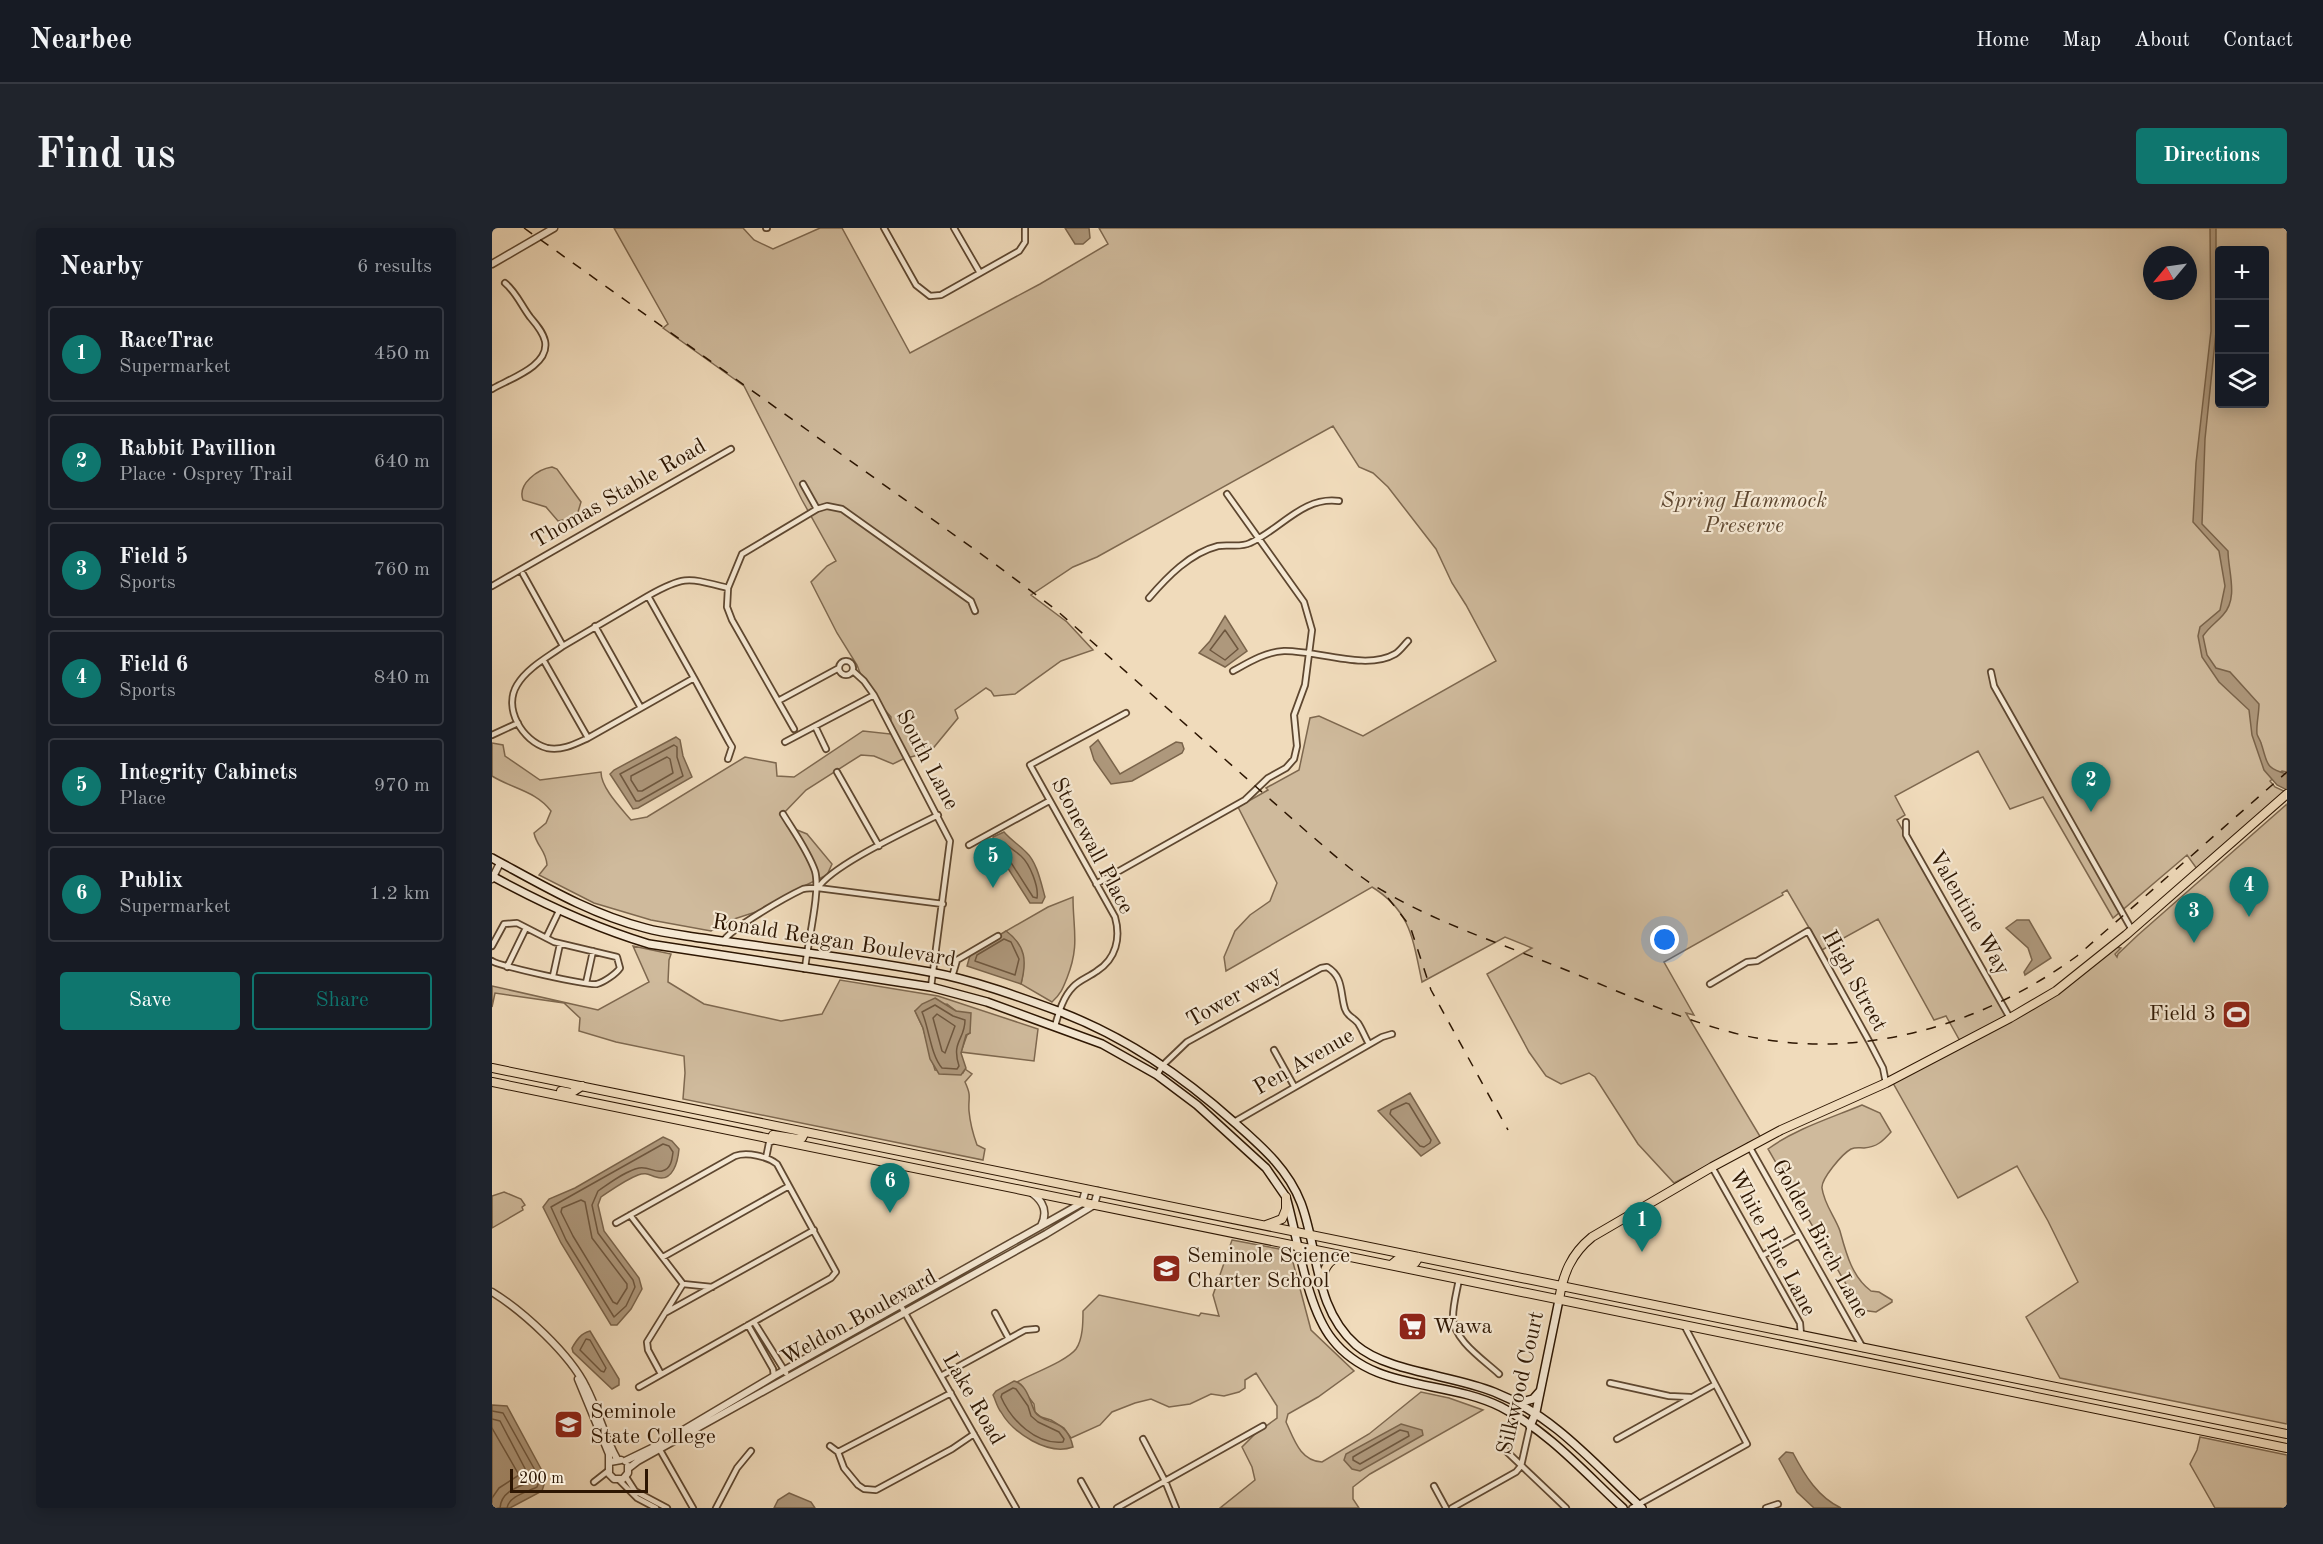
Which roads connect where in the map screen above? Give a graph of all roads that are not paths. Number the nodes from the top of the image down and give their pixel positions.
1 (554, 228) edge
2 (884, 228) edge
3 (954, 228) edge
4 (1024, 228) edge
5 (492, 264) edge
6 (980, 273) junction
7 (505, 283) dead end
8 (492, 387) edge
9 (731, 449) dead end
10 (803, 484) dead end
11 (1227, 494) dead end
12 (1339, 501) dead end
13 (817, 509) junction
14 (1258, 538) junction
15 (523, 574) dead end
16 (492, 586) edge
17 (728, 588) junction
18 (648, 596) junction
19 (1149, 598) dead end
20 (975, 611) dead end
21 (595, 626) junction
22 (1408, 641) dead end
23 (563, 646) junction
24 (1310, 653) junction
25 (543, 661) junction
26 (839, 668) junction
27 (853, 671) junction
28 (1233, 671) dead end
29 (1991, 672) dead end
30 (694, 678) junction
31 (874, 695) junction
32 (778, 701) junction
33 (641, 708) junction
34 (1126, 713) dead end
35 (518, 723) junction
36 (815, 726) junction
37 (794, 729) dead end
38 (492, 735) edge
39 (588, 738) junction
40 (785, 742) dead end
41 (826, 749) dead end
42 (728, 759) dead end
43 (837, 772) dead end
44 (2287, 794) edge
45 (1049, 801) junction
46 (783, 814) dead end
47 (938, 815) junction
48 (1906, 822) dead end
49 (969, 845) dead end
50 (879, 846) junction
51 (492, 858) edge
52 (500, 863) junction
53 (492, 878) edge
54 (1096, 884) junction
55 (818, 888) junction
56 (944, 904) junction
57 (559, 911) junction
58 (526, 928) junction
59 (2132, 930) junction
60 (998, 936) dead end
61 (546, 938) junction
62 (723, 942) junction
63 (560, 944) junction
64 (492, 946) edge
65 (593, 951) junction
66 (807, 954) junction
67 (492, 961) edge
68 (507, 967) junction
69 (805, 969) junction
70 (933, 972) junction
71 (553, 976) junction
72 (952, 977) junction
73 (586, 983) junction
74 (1710, 984) dead end
75 (931, 987) junction
76 (1059, 1012) junction
77 (2010, 1018) junction
78 (1055, 1026) junction
79 (1392, 1034) dead end
80 (1369, 1044) junction
81 (1274, 1050) dead end
82 (1163, 1065) junction
83 (492, 1068) edge
84 (1157, 1075) junction
85 (492, 1082) edge
86 (1886, 1083) junction
87 (582, 1086) junction
88 (1294, 1086) junction
89 (524, 1089) junction
90 (635, 1097) junction
91 (591, 1102) junction
92 (1197, 1105) junction
93 (1234, 1122) junction
94 (805, 1132) junction
95 (760, 1137) junction
96 (775, 1140) junction
97 (861, 1143) junction
98 (1749, 1146) junction
99 (819, 1149) junction
100 (766, 1158) junction
101 (1712, 1167) junction
102 (985, 1169) junction
103 (925, 1170) junction
104 (789, 1186) junction
105 (1086, 1189) junction
106 (1098, 1191) junction
107 (1031, 1192) junction
108 (1286, 1197) junction
109 (1082, 1203) junction
110 (1094, 1205) junction
111 (630, 1215) junction
112 (616, 1223) dead end
113 (1040, 1226) junction
114 (1264, 1226) junction
115 (814, 1230) junction
116 (1296, 1233) junction
117 (1311, 1235) junction
118 (1799, 1235) junction
119 (1003, 1247) junction
120 (1299, 1247) junction
121 (1312, 1249) junction
122 (1008, 1256) junction
123 (1343, 1256) junction
124 (1762, 1256) junction
125 (663, 1257) junction
126 (1419, 1257) junction
127 (1391, 1265) junction
128 (1459, 1279) junction
129 (682, 1284) junction
130 (1321, 1286) junction
131 (712, 1287) junction
132 (1561, 1287) junction
133 (492, 1292) edge
134 (1559, 1300) junction
135 (901, 1306) junction
136 (665, 1313) junction
137 (905, 1313) junction
138 (994, 1313) dead end
139 (1730, 1321) junction
140 (751, 1323) junction
141 (1684, 1325) junction
142 (1036, 1329) dead end
143 (1801, 1335) junction
144 (1009, 1339) junction
145 (761, 1341) junction
146 (1863, 1348) junction
147 (1910, 1358) junction
148 (575, 1370) junction
149 (784, 1371) junction
150 (1908, 1371) junction
151 (662, 1374) junction
152 (1499, 1374) dead end
153 (774, 1376) junction
154 (941, 1376) junction
155 (789, 1378) junction
156 (1458, 1379) junction
157 (1417, 1383) junction
158 (1610, 1383) dead end
159 (777, 1384) junction
160 (1714, 1385) junction
161 (639, 1387) dead end
162 (1540, 1391) junction
163 (951, 1393) junction
164 (1692, 1397) junction
165 (1518, 1403) junction
166 (1536, 1412) junction
167 (1263, 1426) dead end
168 (1530, 1426) junction
169 (974, 1434) junction
170 (2287, 1434) edge
171 (1143, 1439) dead end
172 (1617, 1439) dead end
173 (830, 1446) dead end
174 (2287, 1448) edge
175 (1504, 1449) dead end
176 (660, 1450) junction
177 (751, 1451) dead end
178 (838, 1452) junction
179 (621, 1460) junction
180 (610, 1462) junction
181 (1521, 1466) junction
182 (629, 1468) junction
183 (622, 1478) junction
184 (1081, 1481) dead end
185 (1165, 1481) junction
186 (1434, 1486) dead end
187 (1778, 1504) dead end
188 (1638, 1507) edge
189 (656, 1508) edge
190 (667, 1508) edge
191 (693, 1508) edge
192 (716, 1508) edge
193 (1016, 1508) edge
194 (1096, 1508) edge
195 (1117, 1508) edge
196 (1176, 1508) edge
197 (1446, 1508) edge
198 (1452, 1508) edge
199 (1566, 1508) edge
200 (1623, 1508) edge
201 (1766, 1508) edge

1 - 5 street
2 - 6 street
3 - 6 street
4 - 6 street
7 - 8 street
9 - 16 street, Thomas Stable Road
10 - 13 street
11 - 14 street
12 - 14 street
13 - 17 street
13 - 20 street
14 - 19 street
14 - 24 street
15 - 23 street
17 - 18 street
17 - 32 street
18 - 21 street
18 - 30 street
21 - 23 street
21 - 33 street
22 - 24 street
23 - 25 street
24 - 28 street
24 - 54 street
25 - 35 street
25 - 39 street
26 - 27 street
26 - 27 street
26 - 32 street
27 - 31 street, South Lane
29 - 59 street
30 - 33 street
30 - 42 street
31 - 36 street
31 - 47 street, South Lane
32 - 37 street
33 - 39 street
34 - 45 street, Stonewall Place
35 - 38 street
35 - 39 street
36 - 40 street
36 - 41 street
43 - 50 street
44 - 59 main road
45 - 49 street
45 - 54 street, Stonewall Place
46 - 55 street
47 - 50 street
47 - 56 street, South Lane
48 - 77 street, Valentine Way
50 - 55 street
51 - 52 main road, Ronald Reagan Boulevard
52 - 53 street
52 - 62 main road, Ronald Reagan Boulevard
53 - 57 main road, Ronald Reagan Boulevard
54 - 76 street, Stonewall Place
55 - 56 street
55 - 62 street
55 - 66 street
56 - 70 street
57 - 61 street
57 - 69 main road, Ronald Reagan Boulevard
58 - 61 street
58 - 64 street
58 - 68 street
59 - 77 main road
60 - 72 street
61 - 63 street
62 - 66 main road, Ronald Reagan Boulevard
63 - 65 street
63 - 71 street
65 - 73 street
65 - 73 street
66 - 69 street
66 - 70 main road, Ronald Reagan Boulevard
67 - 68 street
68 - 71 street
69 - 75 main road, Ronald Reagan Boulevard
70 - 72 main road, Ronald Reagan Boulevard
70 - 75 street
71 - 73 street
72 - 76 main road, Ronald Reagan Boulevard
74 - 86 street, High Street
75 - 78 main road, Ronald Reagan Boulevard
76 - 78 street, Stonewall Place
76 - 82 main road, Ronald Reagan Boulevard
77 - 86 main road
78 - 84 main road, Ronald Reagan Boulevard
79 - 80 street, Pen Avenue
80 - 82 street, Tower way
80 - 88 street, Pen Avenue
81 - 88 street
82 - 84 street, Tower way
82 - 93 main road, Ronald Reagan Boulevard
83 - 87 main road
84 - 92 main road, Ronald Reagan Boulevard
85 - 89 main road
86 - 98 main road
87 - 89 main road
87 - 90 main road
88 - 93 street, Pen Avenue
89 - 91 main road
90 - 91 main road
90 - 94 main road
91 - 95 main road
92 - 93 main road
92 - 108 main road, Ronald Reagan Boulevard
93 - 117 main road, Ronald Reagan Boulevard
94 - 95 main road
94 - 97 main road
95 - 96 main road
96 - 99 main road
96 - 100 street
97 - 99 main road
97 - 102 main road
98 - 101 main road
98 - 118 street, Golden Birch Lane
99 - 103 main road
100 - 104 street
100 - 111 street
101 - 124 street, White Pine Lane
101 - 132 main road
102 - 103 main road
102 - 105 main road
103 - 107 main road
104 - 115 street
104 - 125 street
105 - 106 main road
105 - 109 street
106 - 110 street
106 - 114 main road
107 - 109 main road
107 - 113 street
108 - 114 main road
108 - 116 main road, Ronald Reagan Boulevard
109 - 110 main road
109 - 113 street, Weldon Boulevard
110 - 120 main road
110 - 122 street, Weldon Boulevard
111 - 112 street
111 - 125 street
113 - 119 street, Weldon Boulevard
114 - 116 main road
115 - 131 street
115 - 140 street
116 - 117 main road
116 - 120 main road, Ronald Reagan Boulevard
117 - 121 main road, Ronald Reagan Boulevard
117 - 126 main road
118 - 124 street
118 - 146 street, Golden Birch Lane
119 - 122 street
119 - 135 street, Weldon Boulevard
120 - 121 main road
120 - 157 main road, Ronald Reagan Boulevard
121 - 123 main road
121 - 130 main road, Ronald Reagan Boulevard
122 - 137 street, Weldon Boulevard
123 - 127 main road
123 - 130 main road
124 - 143 street, White Pine Lane
125 - 129 street
126 - 127 main road
126 - 132 main road
127 - 128 main road
128 - 134 main road
128 - 152 street
129 - 131 street
129 - 136 street
130 - 156 main road, Ronald Reagan Boulevard
131 - 136 street
132 - 134 main road
132 - 139 main road
133 - 148 street
134 - 141 main road
134 - 162 main road, Silkwood Court
135 - 137 street, Lake Road
135 - 149 street, Weldon Boulevard
136 - 151 street
137 - 154 street, Lake Road
137 - 155 street, Weldon Boulevard
138 - 144 street
139 - 141 main road
139 - 143 main road
140 - 145 street
140 - 151 street
141 - 150 main road
141 - 160 street
142 - 144 street
143 - 146 main road
144 - 154 street
145 - 149 street
145 - 153 street
146 - 147 main road
147 - 150 main road
147 - 170 main road
148 - 179 street
148 - 180 street
149 - 153 street, Weldon Boulevard
149 - 155 street
150 - 174 main road
151 - 161 street
153 - 159 street
153 - 179 street, Weldon Boulevard
154 - 163 street, Lake Road
155 - 159 street, Weldon Boulevard
156 - 157 main road
156 - 165 main road, Ronald Reagan Boulevard
157 - 168 main road, Ronald Reagan Boulevard
158 - 164 street
159 - 176 street, Weldon Boulevard
160 - 164 street
160 - 188 street
162 - 165 main road
162 - 166 main road, Silkwood Court
163 - 169 street, Lake Road
163 - 178 street
164 - 172 street
165 - 166 main road, Ronald Reagan Boulevard
166 - 168 main road, Silkwood Court
166 - 188 main road, Ronald Reagan Boulevard
167 - 185 street
168 - 181 street, Silkwood Court
168 - 200 main road, Ronald Reagan Boulevard
169 - 178 street
169 - 193 street, Lake Road
171 - 185 street
173 - 178 street
175 - 181 street
176 - 182 street, Weldon Boulevard
176 - 191 street
177 - 192 street
179 - 180 street, Weldon Boulevard
179 - 182 street
180 - 183 street
181 - 198 street, Silkwood Court
181 - 199 street
182 - 183 street
183 - 189 street
183 - 190 street
184 - 194 street
185 - 195 street
185 - 196 street
186 - 197 street
187 - 201 street

